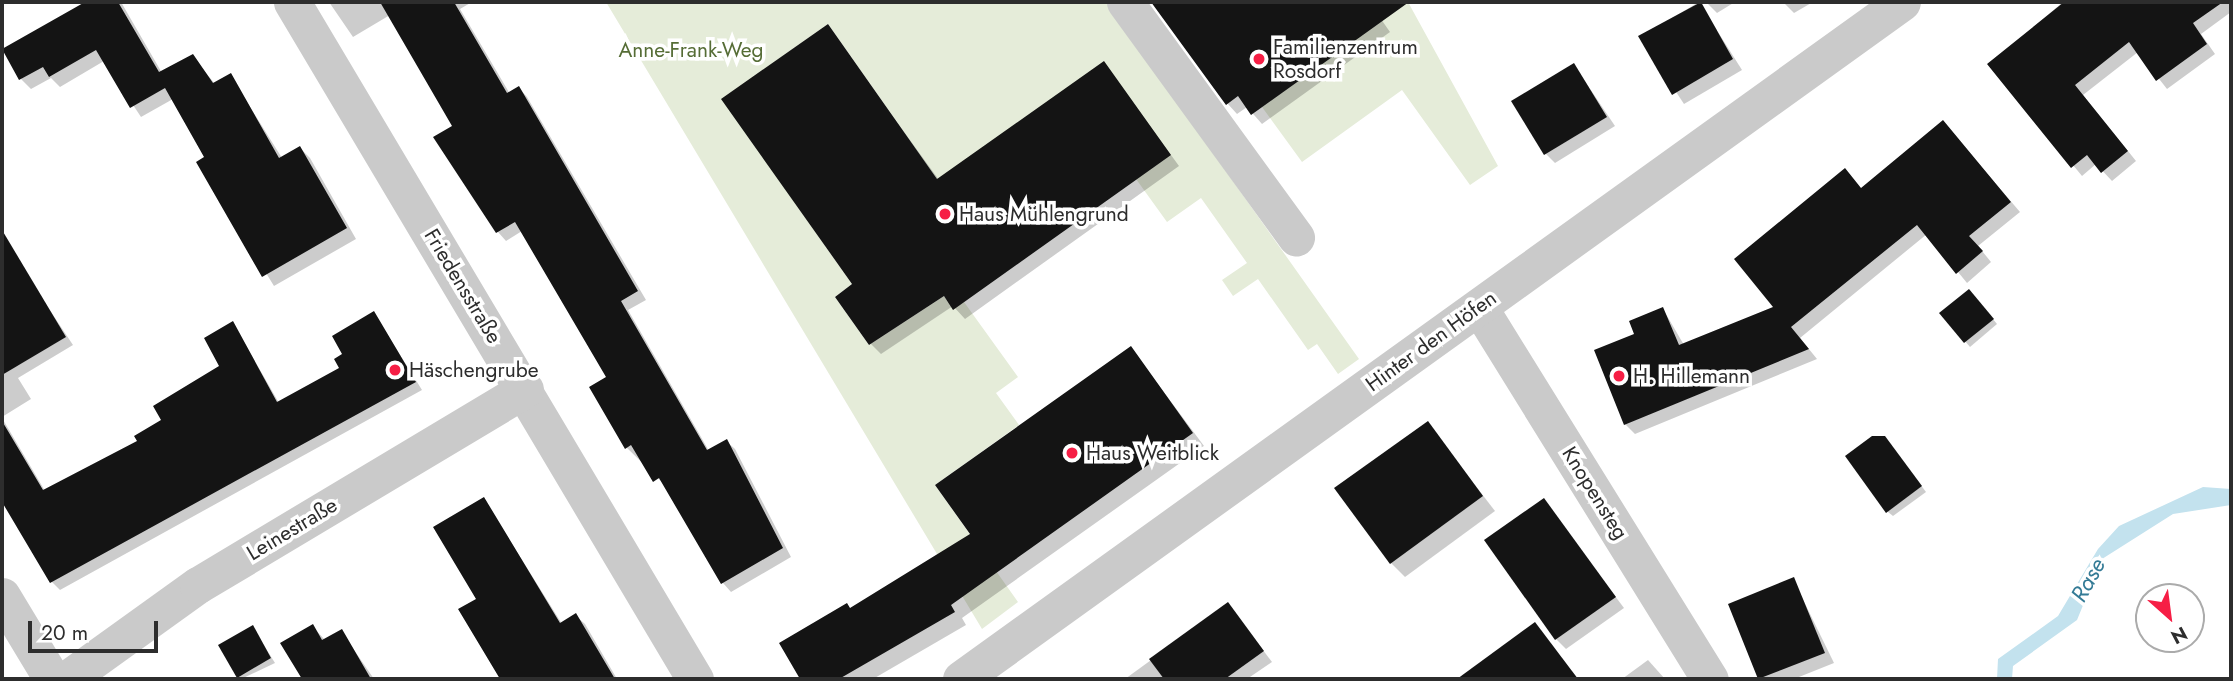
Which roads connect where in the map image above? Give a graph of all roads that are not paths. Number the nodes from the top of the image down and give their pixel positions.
1 (292, 2) edge
2 (1125, 2) edge
3 (1902, 2) edge
4 (1296, 237) dead end
5 (1479, 307) junction
6 (525, 388) junction
7 (2, 596) edge
8 (52, 679) edge
9 (67, 679) edge
10 (695, 679) edge
11 (961, 679) edge
12 (1710, 679) edge

1 - 6 street, Friedensstraße
2 - 4 street
3 - 5 street, Hinter den Höfen
5 - 11 street, Hinter den Höfen
5 - 12 street, Knopensteg
6 - 9 street, Leinestraße
6 - 10 street, Friedensstraße
7 - 8 street

